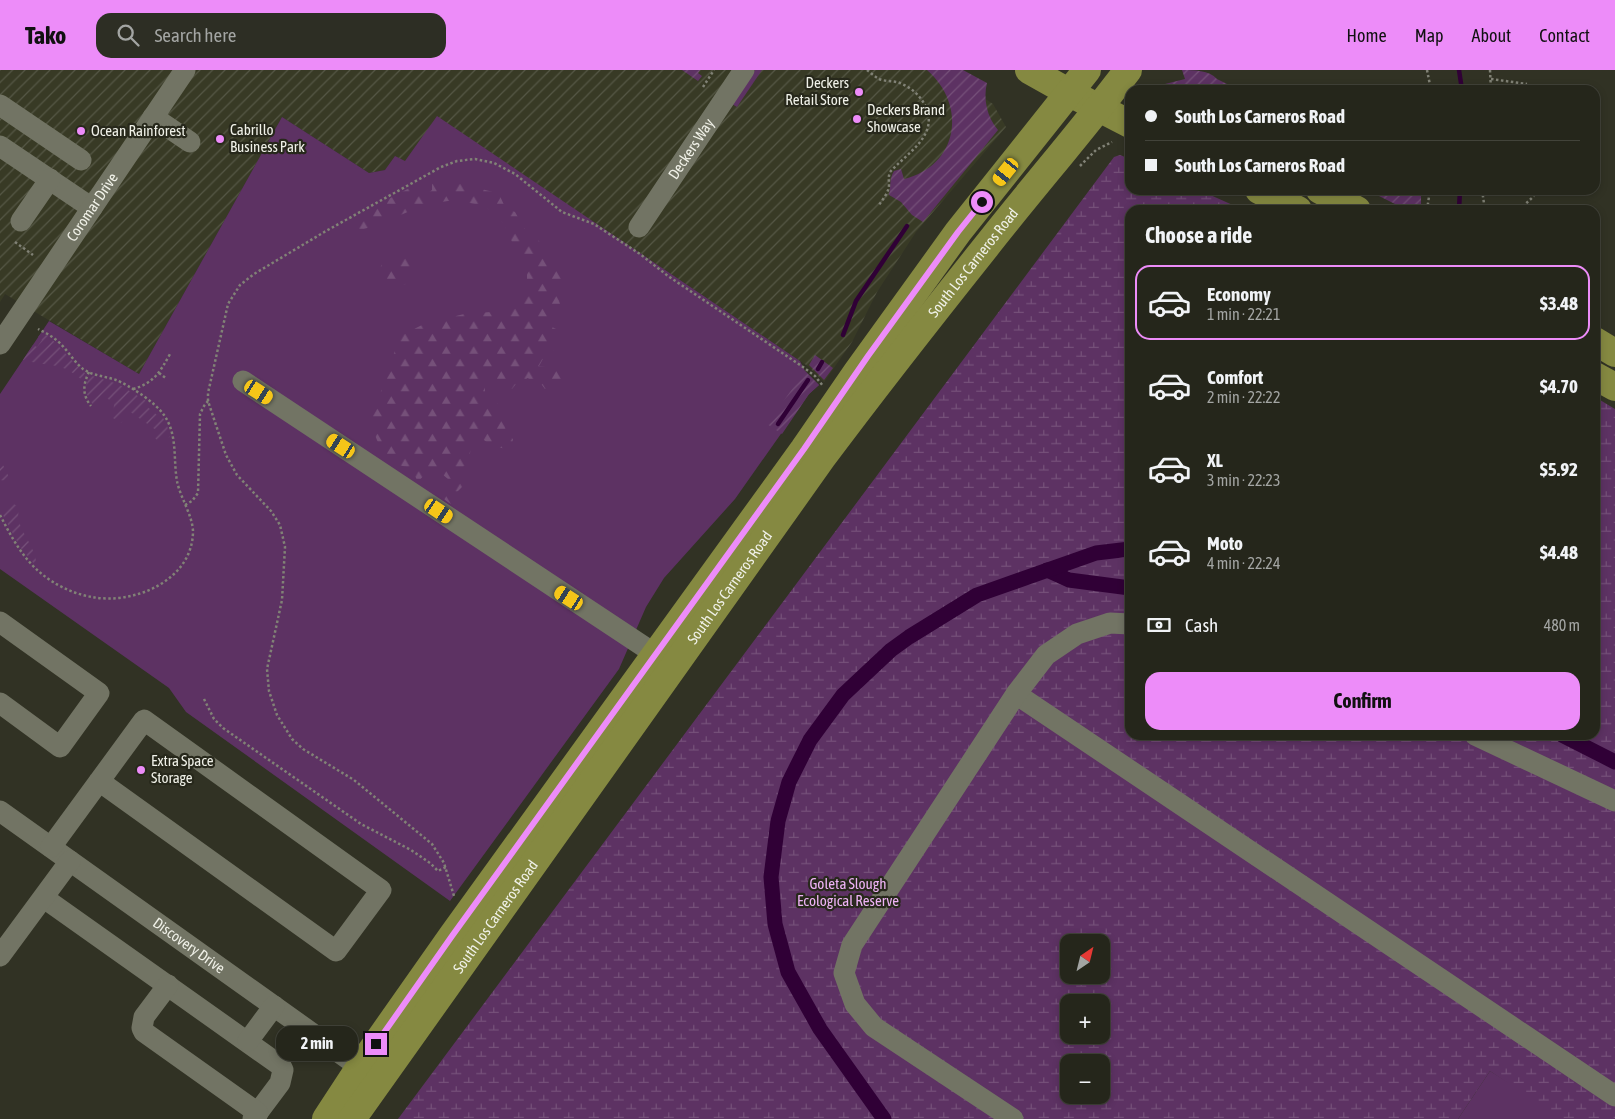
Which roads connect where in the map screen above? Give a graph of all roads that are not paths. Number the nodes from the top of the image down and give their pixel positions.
1 (185, 70) edge
2 (744, 70) edge
3 (1029, 70) edge
4 (1087, 70) edge
5 (1092, 70) edge
6 (1126, 81) edge
7 (1070, 94) junction
8 (0, 105) edge
9 (1099, 108) junction
10 (153, 117) junction
11 (1125, 121) edge
12 (29, 125) junction
13 (190, 142) dead end
14 (5, 149) edge
15 (81, 160) dead end
16 (50, 180) junction
17 (1269, 195) edge
18 (1329, 195) edge
19 (1288, 205) edge
20 (1348, 205) edge
21 (92, 208) junction
22 (20, 222) dead end
23 (639, 228) dead end
24 (0, 344) edge
25 (1600, 344) edge
26 (1615, 353) edge
27 (1600, 379) edge
28 (243, 381) dead end
29 (1615, 387) edge
30 (0, 622) edge
31 (1125, 624) edge
32 (655, 654) junction
33 (1016, 694) junction
34 (0, 703) edge
35 (1487, 740) edge
36 (99, 782) junction
37 (1615, 801) edge
38 (0, 811) edge
39 (51, 847) junction
40 (70, 860) junction
41 (44, 898) junction
42 (0, 956) edge
43 (168, 985) junction
44 (274, 1006) junction
45 (248, 1041) junction
46 (369, 1074) junction
47 (1615, 1096) edge
48 (255, 1116) edge
49 (326, 1119) edge
50 (352, 1119) edge
51 (1013, 1119) edge

1 - 10 street, Coromar Drive
2 - 23 street, Deckers Way
3 - 7 main road
4 - 7 main road, South Los Carneros Road
5 - 6 main road
6 - 9 main road, South Los Carneros Road
7 - 9 main road
7 - 32 main road, South Los Carneros Road
8 - 12 street
9 - 11 main road
9 - 46 main road, South Los Carneros Road
10 - 13 street
10 - 21 street, Coromar Drive
12 - 14 street
12 - 15 street
14 - 16 street
16 - 21 street
16 - 22 street
17 - 19 main road
18 - 20 main road
21 - 24 street, Coromar Drive
25 - 26 main road
27 - 29 main road
28 - 32 street
30 - 34 street
31 - 33 street
32 - 46 main road, South Los Carneros Road
33 - 47 street
33 - 51 street
35 - 37 street
36 - 36 street
36 - 39 street
38 - 39 street, Discovery Drive
39 - 40 street, Discovery Drive
40 - 41 street
40 - 44 street, Discovery Drive
41 - 42 street
41 - 43 street
43 - 45 street
43 - 48 street
44 - 45 street
44 - 46 street, Discovery Drive
45 - 48 street
46 - 49 main road, South Los Carneros Road
46 - 50 main road, South Los Carneros Road

